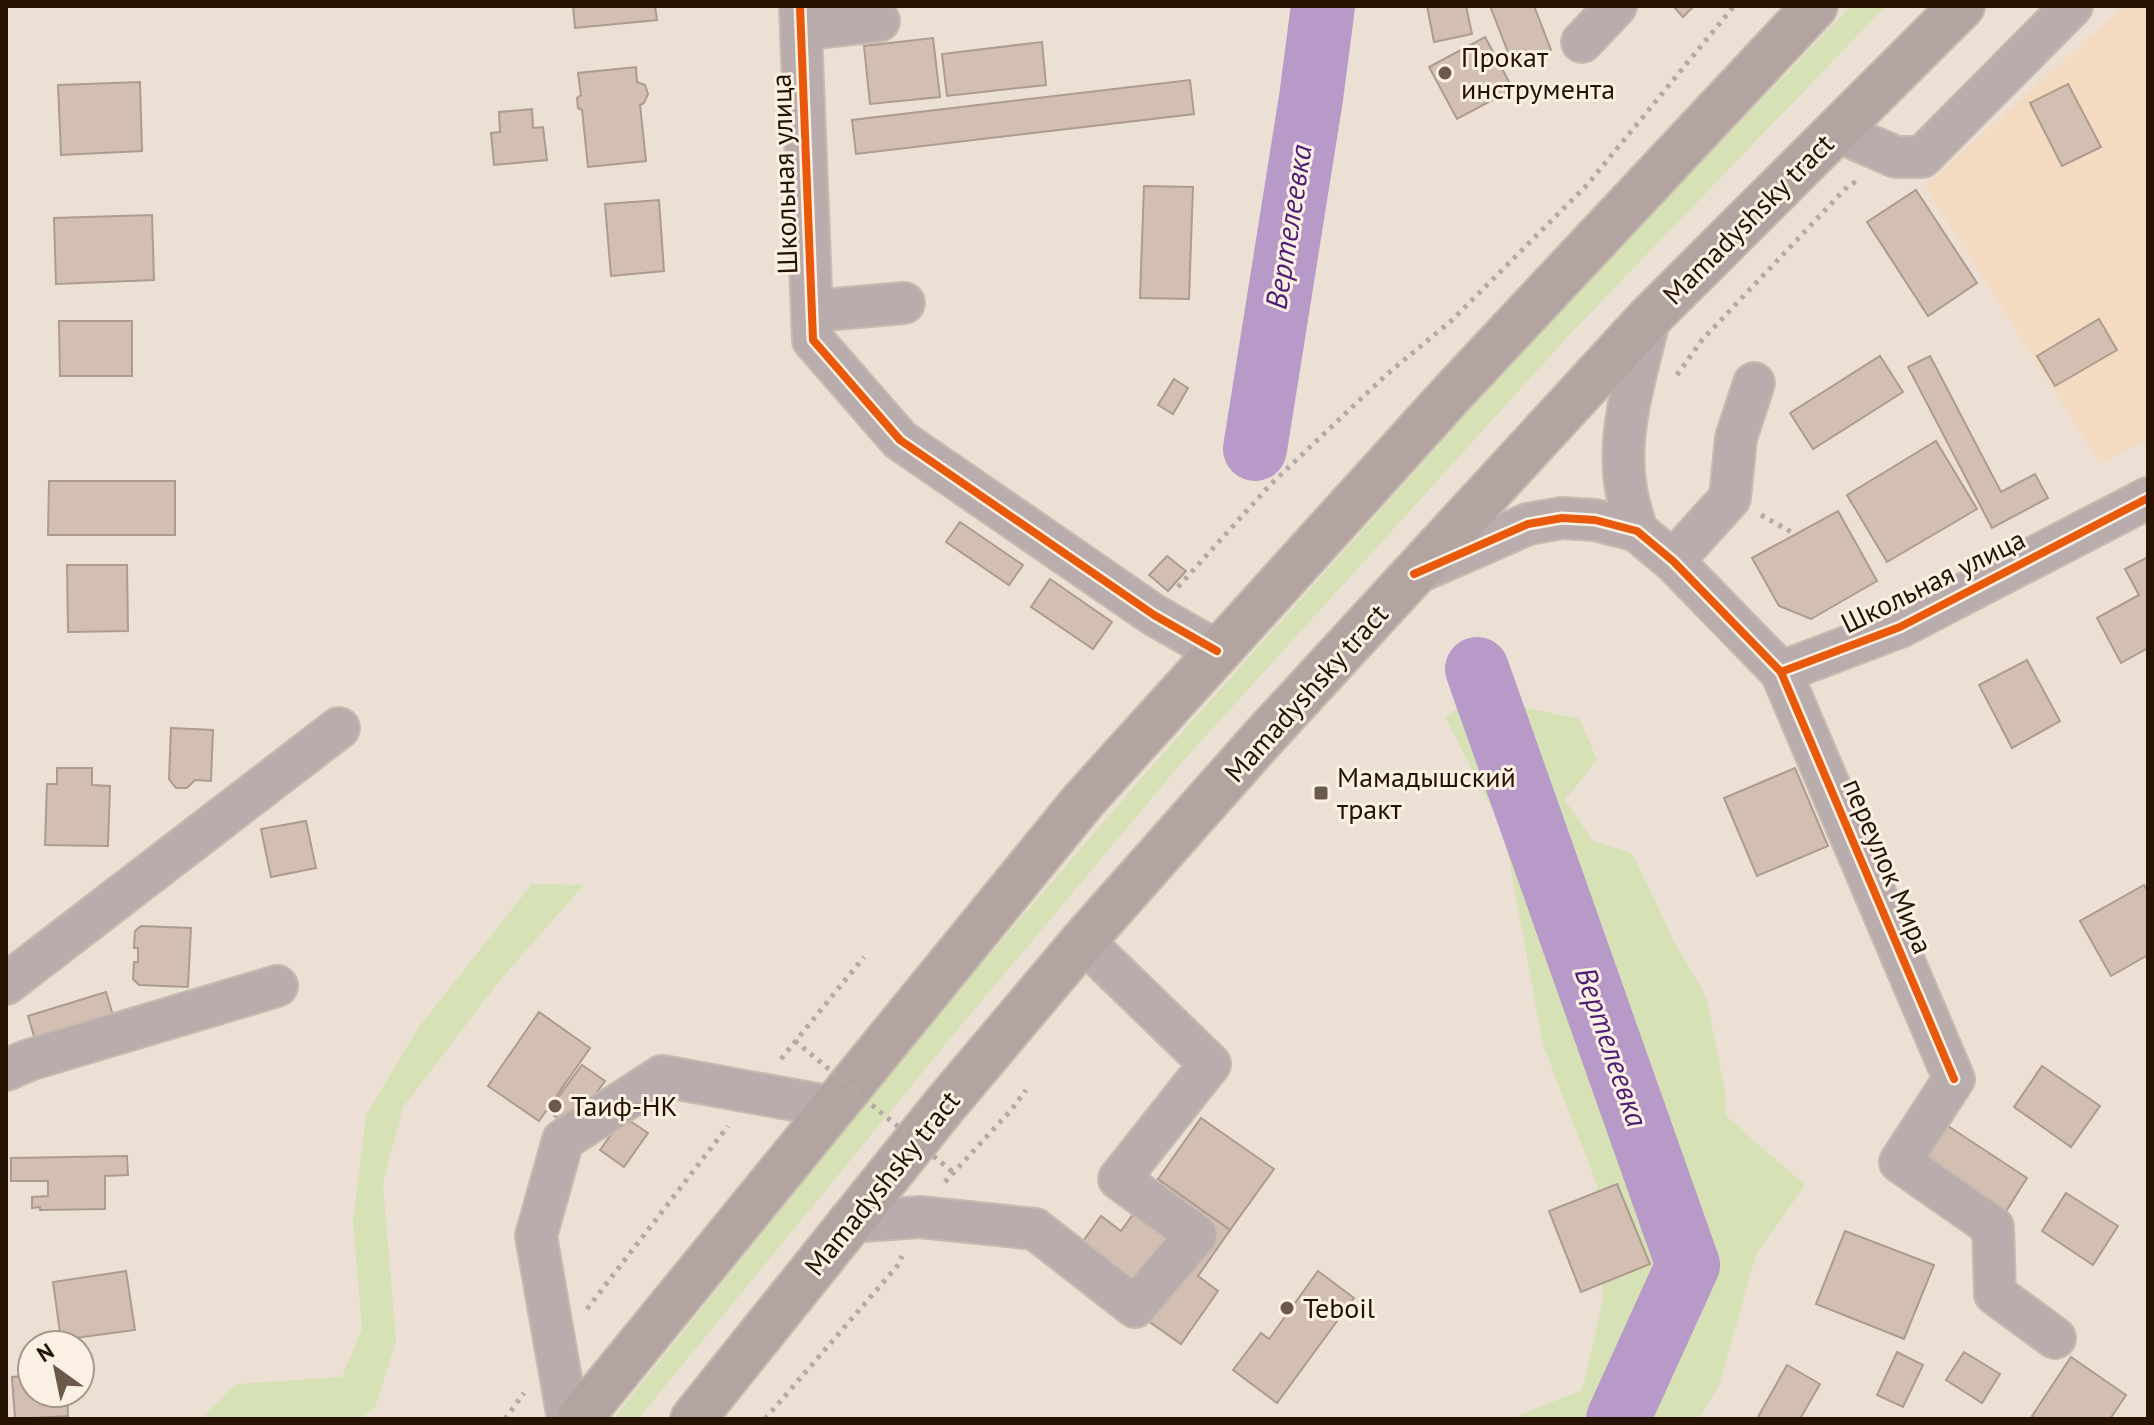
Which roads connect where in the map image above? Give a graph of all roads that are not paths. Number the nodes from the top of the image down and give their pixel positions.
1 (1616, 6) edge
2 (1815, 6) edge
3 (1962, 6) edge
4 (2072, 6) edge
5 (800, 18) edge
6 (879, 21) dead end
7 (1582, 42) dead end
8 (1836, 131) junction
9 (904, 303) dead end
10 (1650, 317) junction
11 (812, 326) junction
12 (1754, 383) dead end
13 (2148, 498) edge
14 (1637, 531) junction
15 (1673, 561) junction
16 (1414, 574) junction
17 (1217, 651) junction
18 (1781, 672) junction
19 (339, 728) dead end
20 (1083, 941) junction
21 (6, 984) edge
22 (277, 986) dead end
23 (6, 1070) edge
24 (832, 1107) junction
25 (848, 1222) junction
26 (2055, 1338) dead end
27 (700, 1416) edge
28 (568, 1419) edge
29 (579, 1419) edge

1 - 7 street
2 - 17 main road
3 - 8 main road, Mamadyshsky tract
4 - 8 street
5 - 6 street
5 - 11 street, Школьная улица
8 - 10 main road, Mamadyshsky tract
9 - 11 street
10 - 14 street
10 - 16 main road, Mamadyshsky tract
11 - 17 street
12 - 15 street
13 - 18 street, Школьная улица
14 - 15 street
14 - 16 street
15 - 18 street
16 - 20 main road, Mamadyshsky tract
17 - 24 main road
18 - 26 street, переулок Мира
19 - 21 street
20 - 25 main road, Mamadyshsky tract
20 - 25 street
22 - 23 street
24 - 28 street
24 - 29 main road
25 - 27 main road, Mamadyshsky tract

